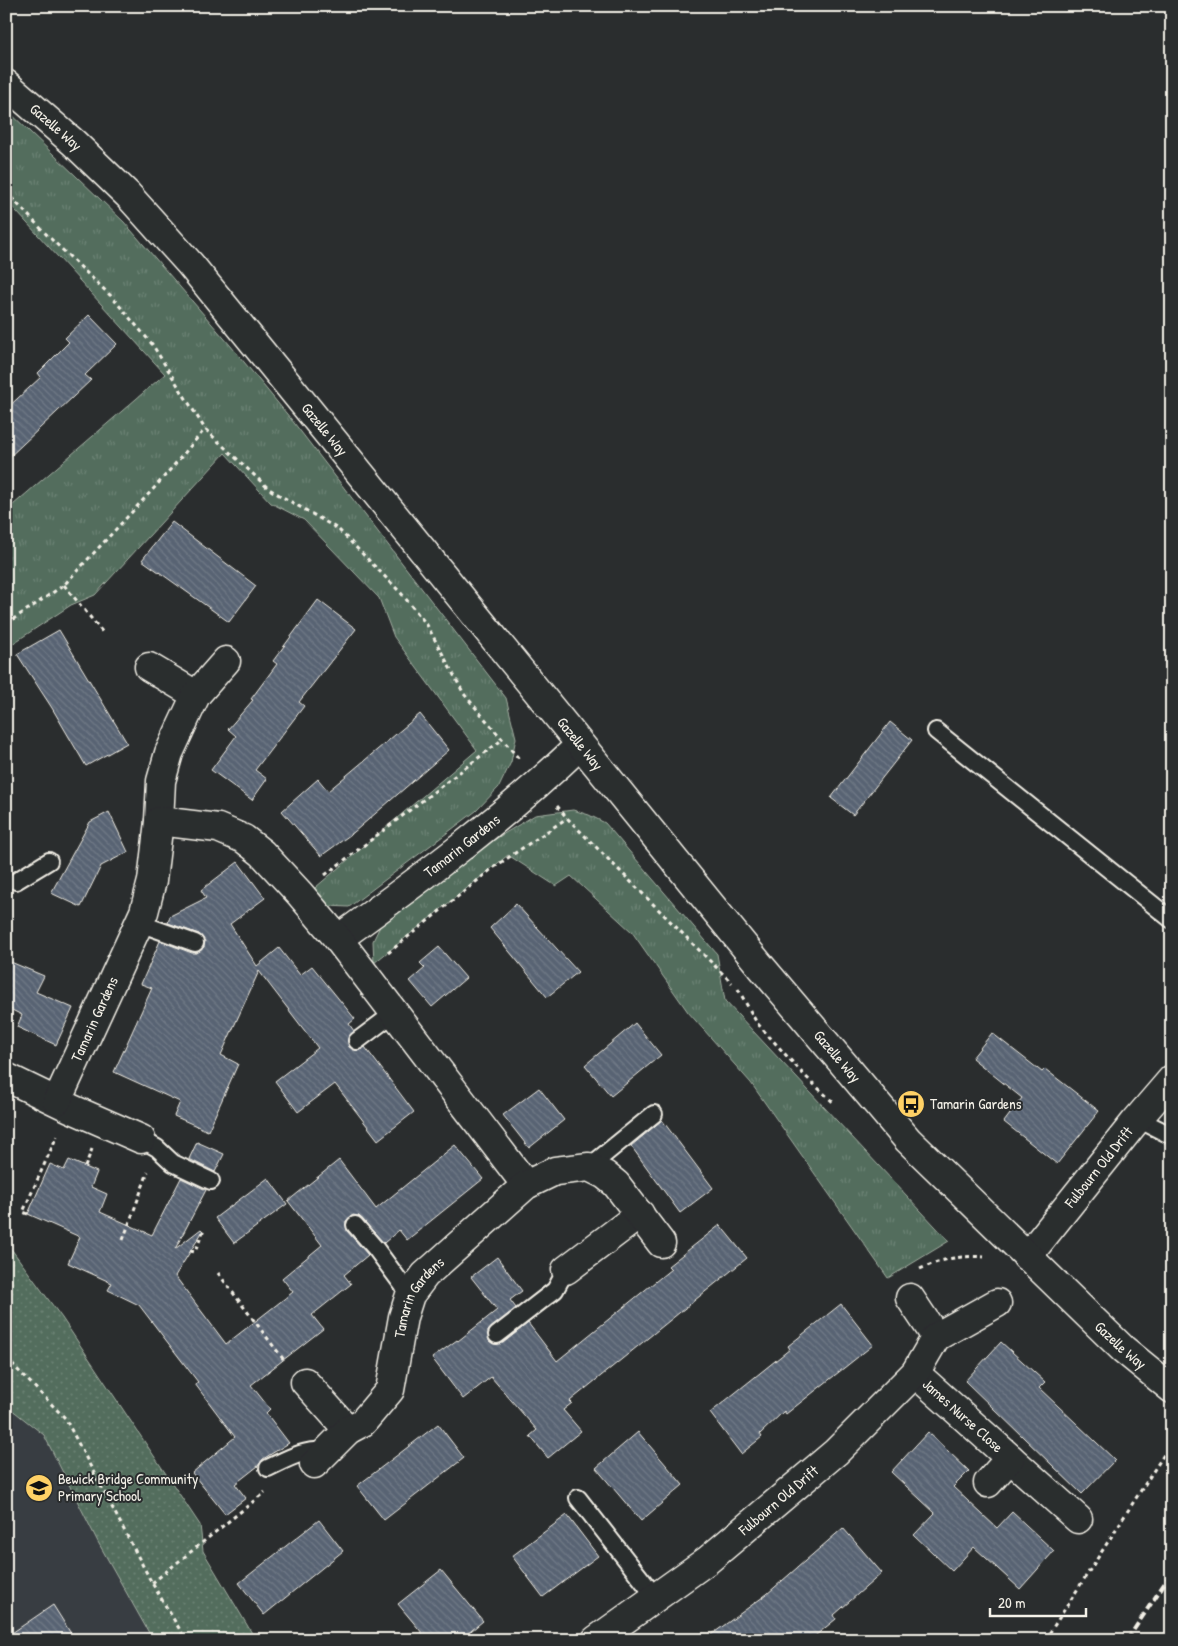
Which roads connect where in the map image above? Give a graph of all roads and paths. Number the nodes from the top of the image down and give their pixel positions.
1 (6, 84) edge
2 (6, 192) edge
3 (205, 429) junction
4 (64, 585) junction
5 (6, 624) edge
6 (104, 634) dead end
7 (226, 661) dead end
8 (149, 666) dead end
9 (196, 695) junction
10 (936, 731) dead end
11 (503, 739) junction
12 (580, 745) junction
13 (540, 784) junction
14 (567, 818) junction
15 (158, 821) junction
16 (49, 861) dead end
17 (16, 881) dead end
18 (300, 894) junction
19 (1172, 920) edge
20 (139, 923) junction
21 (338, 939) junction
22 (195, 943) dead end
23 (363, 974) junction
24 (394, 1013) junction
25 (357, 1041) dead end
26 (6, 1077) edge
27 (1172, 1079) edge
28 (63, 1105) junction
29 (840, 1108) dead end
30 (654, 1114) dead end
31 (1135, 1122) junction
32 (1172, 1136) edge
33 (149, 1144) junction
34 (589, 1167) junction
35 (211, 1181) dead end
36 (526, 1185) junction
37 (28, 1214) dead end
38 (640, 1214) junction
39 (355, 1225) dead end
40 (204, 1229) dead end
41 (123, 1240) dead end
42 (661, 1243) dead end
43 (190, 1251) dead end
44 (983, 1253) dead end
45 (1027, 1257) junction
46 (566, 1270) joint
47 (218, 1273) dead end
48 (410, 1295) junction
49 (910, 1298) joint
50 (997, 1303) dead end
51 (496, 1335) dead end
52 (936, 1337) junction
53 (6, 1358) edge
54 (915, 1372) junction
55 (305, 1382) joint
56 (1172, 1389) edge
57 (348, 1430) junction
58 (1172, 1442) edge
59 (321, 1458) joint
60 (1010, 1458) junction
61 (268, 1468) dead end
62 (988, 1483) dead end
63 (273, 1486) dead end
64 (578, 1498) dead end
65 (1078, 1519) dead end
66 (152, 1582) junction
67 (657, 1599) junction
68 (186, 1640) edge
69 (596, 1640) edge
70 (1045, 1640) edge

1 - 12 street, Gazelle Way
2 - 3 path
3 - 4 path
3 - 11 path
4 - 5 path
4 - 6 path
7 - 9 street, Tamarin Gardens
8 - 9 street
9 - 15 street, Tamarin Gardens
10 - 19 lane
11 - 13 path
11 - 18 path
12 - 13 street, Tamarin Gardens
12 - 45 street, Gazelle Way
13 - 14 path
13 - 21 street, Tamarin Gardens
14 - 23 path
14 - 29 path
15 - 18 street
15 - 20 street, Tamarin Gardens
16 - 17 lane
18 - 21 street
20 - 22 lane
20 - 28 street, Tamarin Gardens
21 - 23 street
23 - 24 street
24 - 25 lane
24 - 36 street
26 - 28 street
27 - 31 street, Fulbourn Old Drift
28 - 33 street
28 - 37 path
30 - 34 lane
31 - 32 lane
31 - 45 street, Fulbourn Old Drift
33 - 35 lane
33 - 41 path
34 - 36 street, Tamarin Gardens
34 - 38 street
36 - 48 street, Tamarin Gardens
38 - 42 street
38 - 46 street
39 - 48 lane
40 - 43 path
44 - 49 path
45 - 56 street, Gazelle Way
46 - 51 lane
47 - 55 path
48 - 57 street, Tamarin Gardens
49 - 52 street
50 - 52 street, Fulbourn Old Drift
52 - 54 street, Fulbourn Old Drift
53 - 66 path
54 - 60 street, James Nurse Close
54 - 67 street, Fulbourn Old Drift
55 - 57 street
57 - 59 street, Tamarin Gardens
58 - 70 path
59 - 61 lane
60 - 62 street, James Nurse Close
60 - 65 street, James Nurse Close
63 - 66 path
64 - 67 lane
66 - 68 path
67 - 69 street, Fulbourn Old Drift

